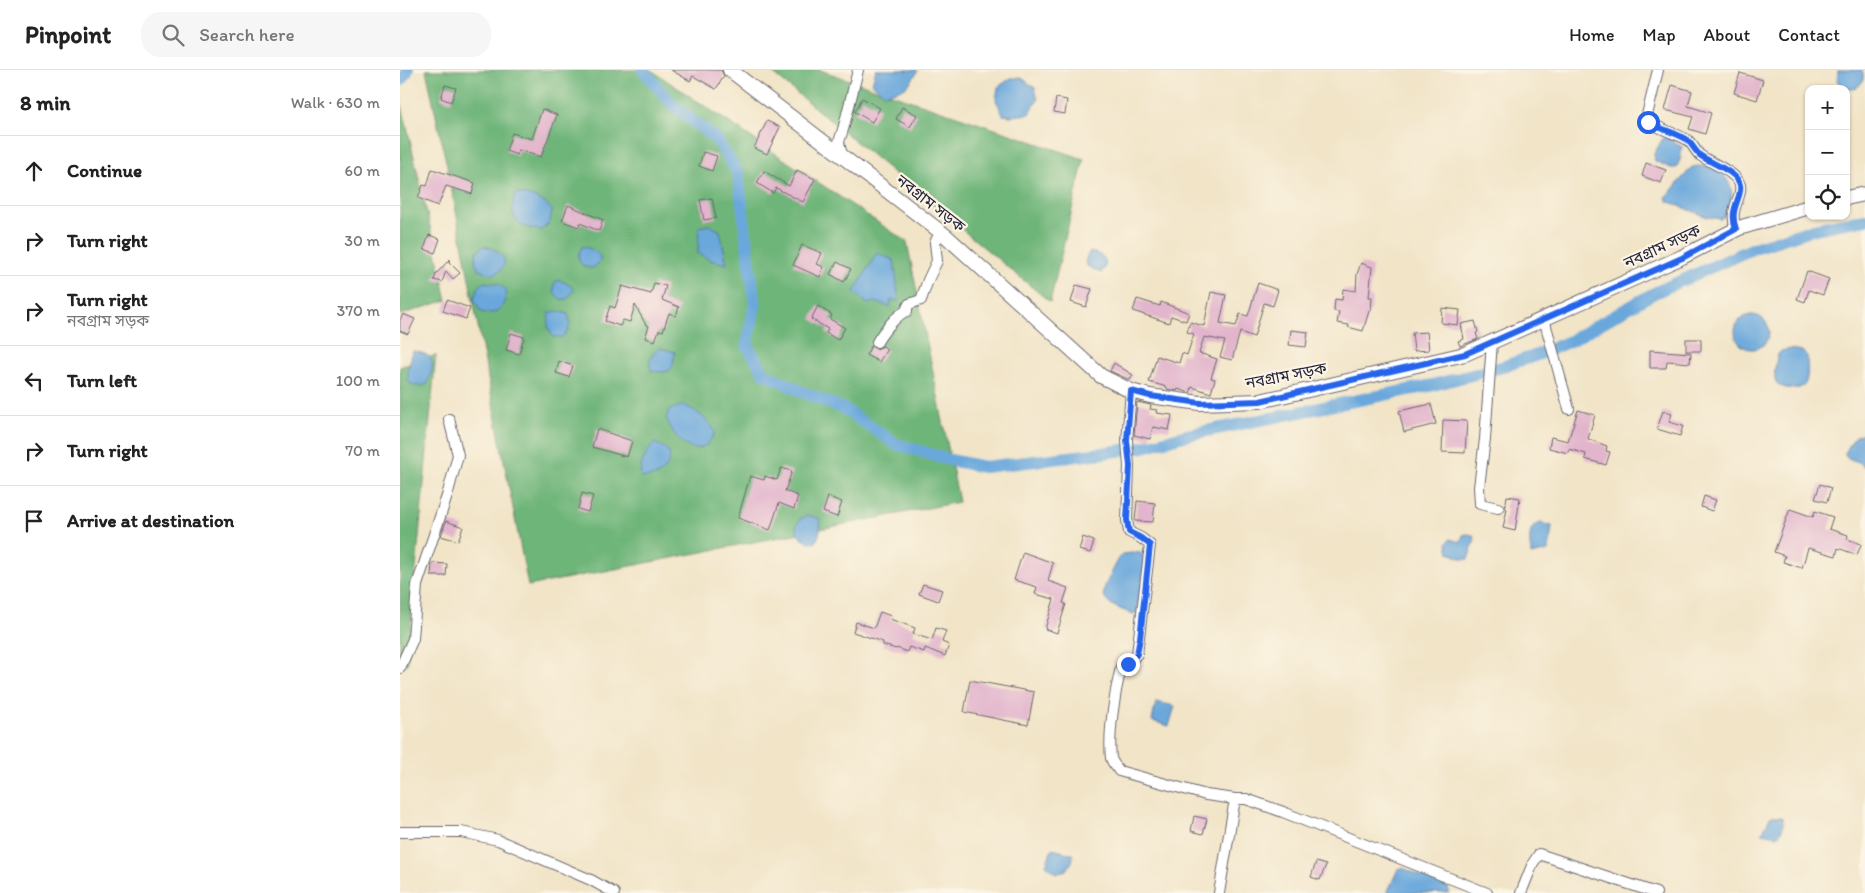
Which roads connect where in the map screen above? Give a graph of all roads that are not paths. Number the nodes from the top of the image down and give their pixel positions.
1 (730, 70) edge
2 (858, 70) edge
3 (1658, 70) edge
4 (842, 156) junction
5 (1865, 194) edge
6 (1850, 197) edge
7 (1805, 207) edge
8 (1736, 229) junction
9 (941, 232) junction
10 (1544, 319) junction
11 (877, 342) dead end
12 (1492, 342) junction
13 (1131, 391) junction
14 (1569, 409) dead end
15 (449, 419) dead end
16 (1498, 508) dead end
17 (400, 668) edge
18 (1235, 799) junction
19 (400, 832) edge
20 (614, 893) edge
21 (1219, 893) edge
22 (1487, 893) edge
23 (1521, 893) edge
24 (1656, 893) edge

1 - 4 main road, নবগ্রাম সড়ক
2 - 4 street
3 - 8 street
4 - 9 main road, নবগ্রাম সড়ক
5 - 6 main road
7 - 8 main road, নবগ্রাম সড়ক
8 - 10 main road, নবগ্রাম সড়ক
9 - 11 street
9 - 13 main road, নবগ্রাম সড়ক
10 - 12 main road, নবগ্রাম সড়ক
10 - 14 street
12 - 13 main road, নবগ্রাম সড়ক
12 - 16 street
13 - 18 street
15 - 17 street
18 - 21 street
18 - 22 street
19 - 20 street
23 - 24 street

